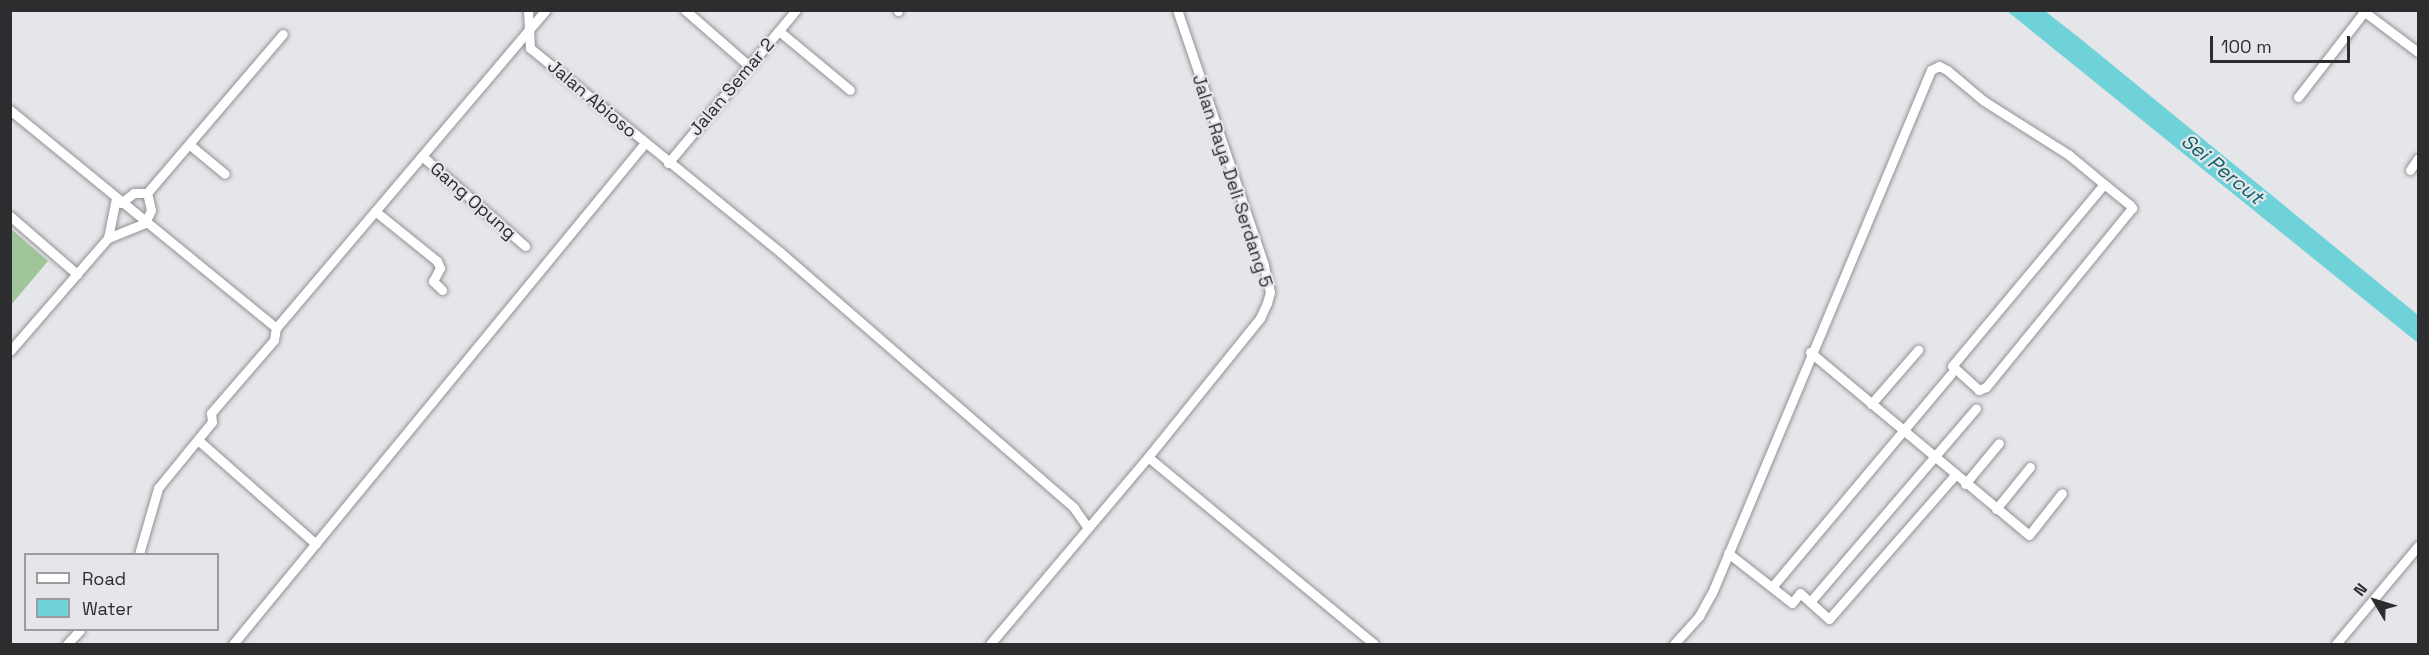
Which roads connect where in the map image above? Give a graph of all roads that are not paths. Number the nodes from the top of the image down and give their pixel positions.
1 (528, 10) edge
2 (685, 10) edge
3 (796, 10) edge
4 (1177, 10) edge
5 (2363, 11) edge
6 (537, 20) edge
7 (779, 31) junction
8 (283, 34) dead end
9 (2418, 51) edge
10 (749, 66) junction
11 (850, 90) dead end
12 (2298, 97) dead end
13 (10, 110) edge
14 (645, 143) junction
15 (190, 145) junction
16 (422, 156) junction
17 (2418, 158) edge
18 (668, 163) junction
19 (2410, 170) dead end
20 (225, 174) dead end
21 (2104, 184) junction
22 (147, 193) junction
23 (119, 200) junction
24 (375, 211) junction
25 (10, 216) edge
26 (145, 223) junction
27 (108, 238) junction
28 (525, 246) dead end
29 (77, 274) junction
30 (442, 290) dead end
31 (276, 327) junction
32 (1918, 350) dead end
33 (10, 351) edge
34 (1810, 352) junction
35 (1951, 374) dead end
36 (1871, 404) junction
37 (1976, 408) dead end
38 (1903, 431) junction
39 (198, 440) junction
40 (1999, 443) dead end
41 (1148, 457) junction
42 (1933, 458) junction
43 (2030, 467) dead end
44 (1954, 476) junction
45 (1965, 484) junction
46 (2062, 493) dead end
47 (1996, 509) junction
48 (1088, 528) junction
49 (316, 544) junction
50 (2418, 546) edge
51 (140, 553) edge
52 (1728, 553) junction
53 (1772, 587) junction
54 (1810, 602) junction
55 (79, 631) edge
56 (67, 645) edge
57 (233, 645) edge
58 (990, 645) edge
59 (1374, 645) edge
60 (1674, 645) edge
61 (2336, 645) edge

1 - 6 street, Jalan Abioso
2 - 10 street
3 - 7 street, Jalan Semar 2
4 - 41 street, Jalan Raya Deli Serdang 5
5 - 9 street
5 - 12 street
6 - 14 street, Jalan Abioso
6 - 16 street
7 - 10 street, Jalan Semar 2
7 - 11 street
8 - 15 street
10 - 18 street, Jalan Semar 2
13 - 23 street
14 - 18 street, Jalan Abioso
14 - 49 street
15 - 20 street
15 - 22 street
16 - 24 street
16 - 28 street, Gang Opung
17 - 19 street
18 - 48 street, Jalan Abioso
21 - 21 street
21 - 34 street
22 - 23 street
22 - 26 street
23 - 26 street
23 - 27 street
24 - 30 street
24 - 31 street
25 - 29 street
26 - 27 street
26 - 31 street
27 - 29 street
29 - 33 street
31 - 39 street
32 - 36 street
34 - 36 street
34 - 52 street
35 - 38 street
36 - 38 street
37 - 42 street
38 - 42 street
38 - 53 street
39 - 49 street
39 - 51 street
40 - 45 street
41 - 48 street, Jalan Raya Deli Serdang 5
41 - 59 street
42 - 44 street
42 - 54 street
43 - 47 street
44 - 45 street
44 - 54 street
45 - 47 street
46 - 47 street
48 - 58 street, Jalan Raya Deli Serdang 5
49 - 57 street
50 - 61 street
52 - 53 street
52 - 60 street
53 - 54 street
55 - 56 street

